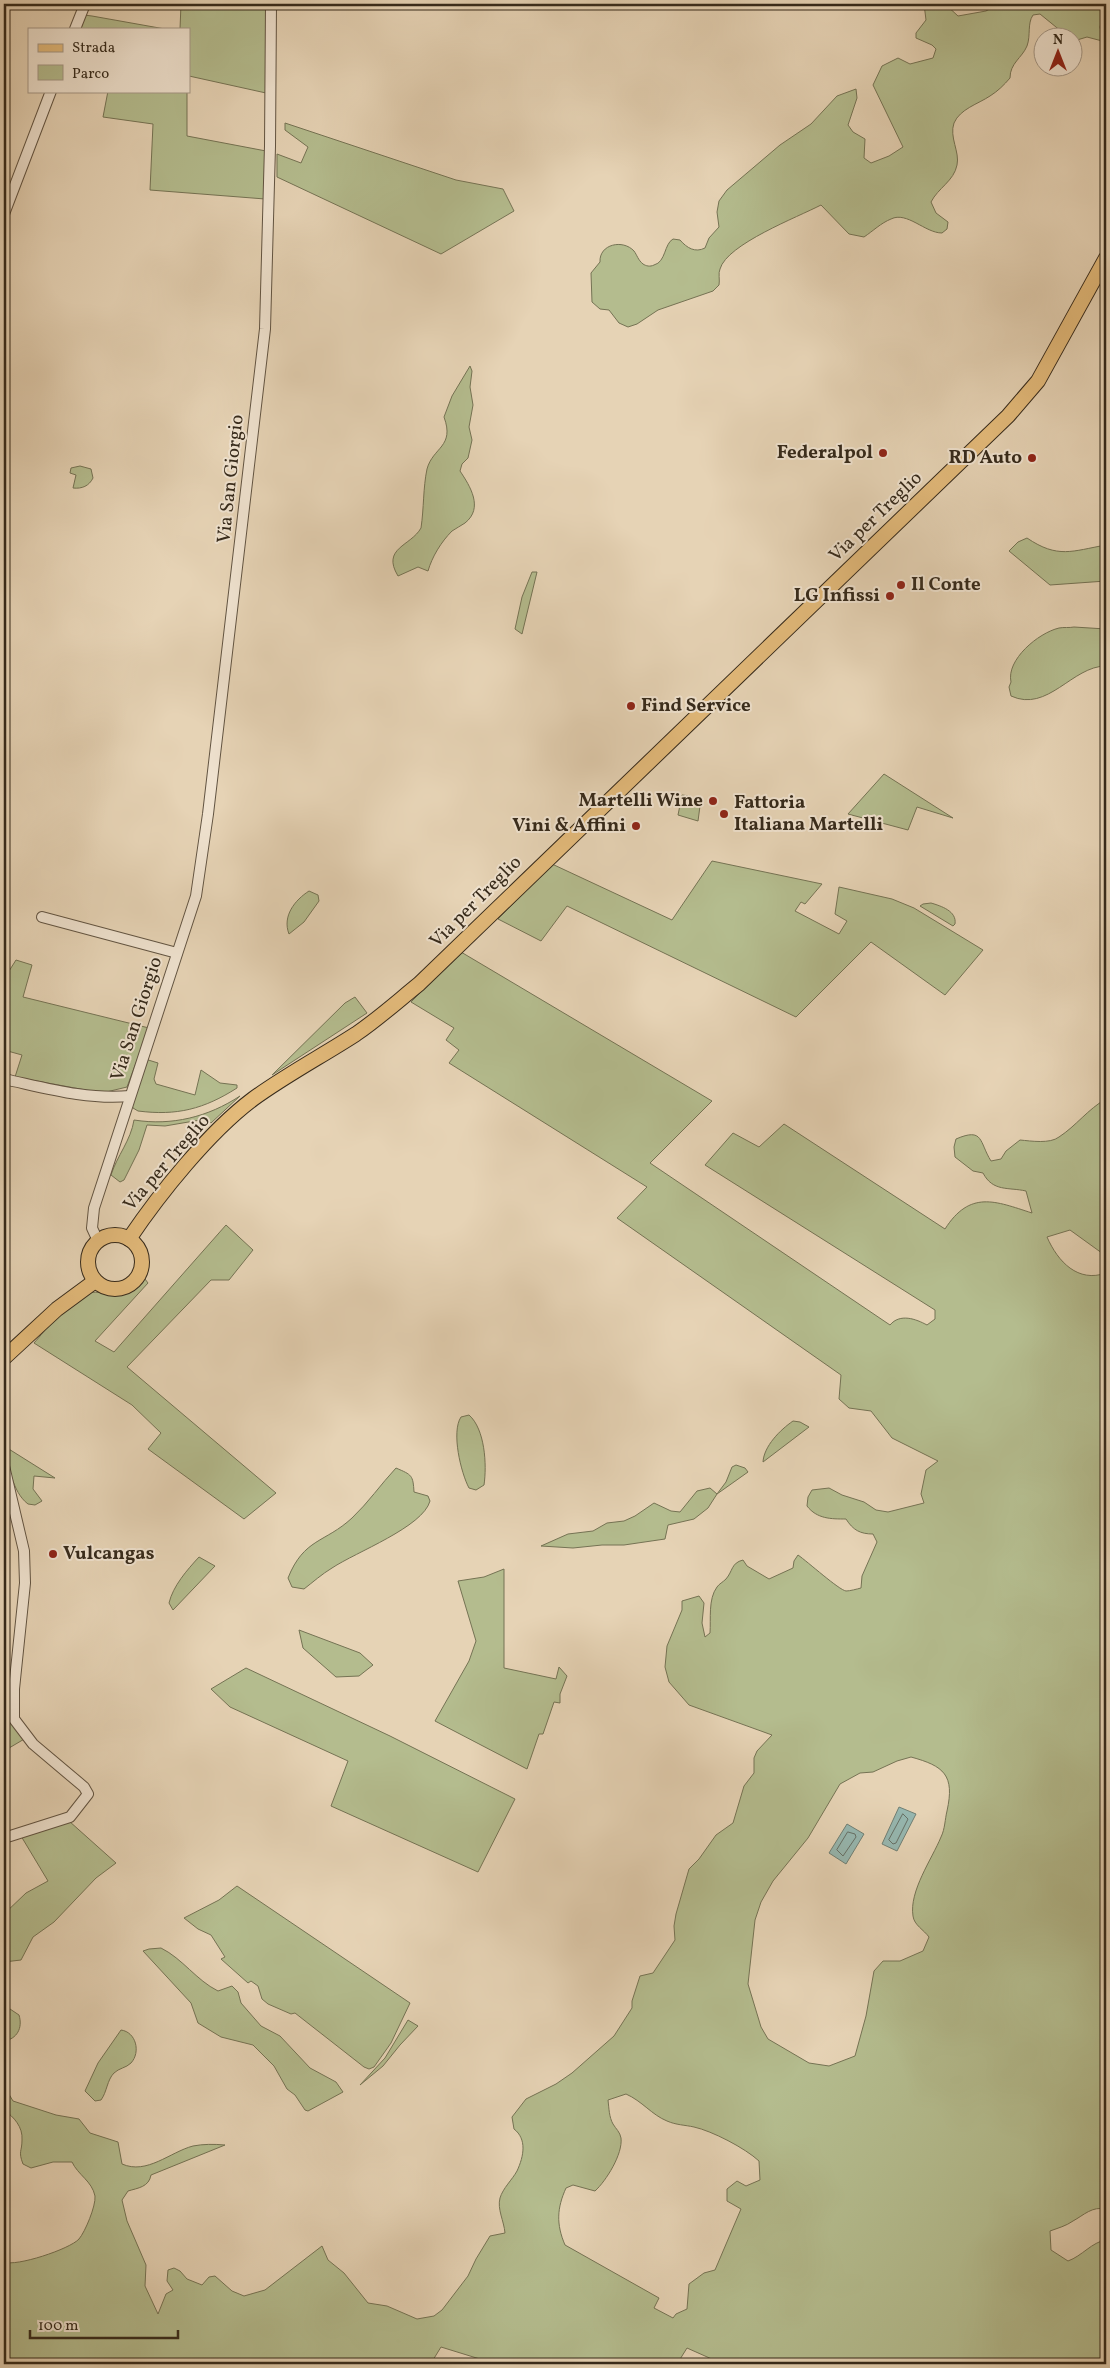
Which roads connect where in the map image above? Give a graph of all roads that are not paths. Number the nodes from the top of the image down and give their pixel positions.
1 (85, 4) edge
2 (271, 4) edge
3 (75, 28) edge
4 (51, 92) edge
5 (4, 214) edge
6 (1106, 258) edge
7 (42, 917) dead end
8 (177, 953) junction
9 (4, 1080) edge
10 (130, 1096) junction
11 (129, 1239) junction
12 (98, 1241) junction
13 (96, 1282) junction
14 (4, 1358) edge
15 (4, 1466) edge
16 (4, 1838) edge

1 - 3 street
2 - 8 street, Via San Giorgio
4 - 5 street
6 - 11 main road, Via per Treglio
7 - 8 street, Via San Giorgio
8 - 10 street, Via San Giorgio
9 - 10 street, Via San Giorgio
10 - 12 street, Via San Giorgio
11 - 12 main road
11 - 13 main road
12 - 13 main road
13 - 14 main road
15 - 16 street

